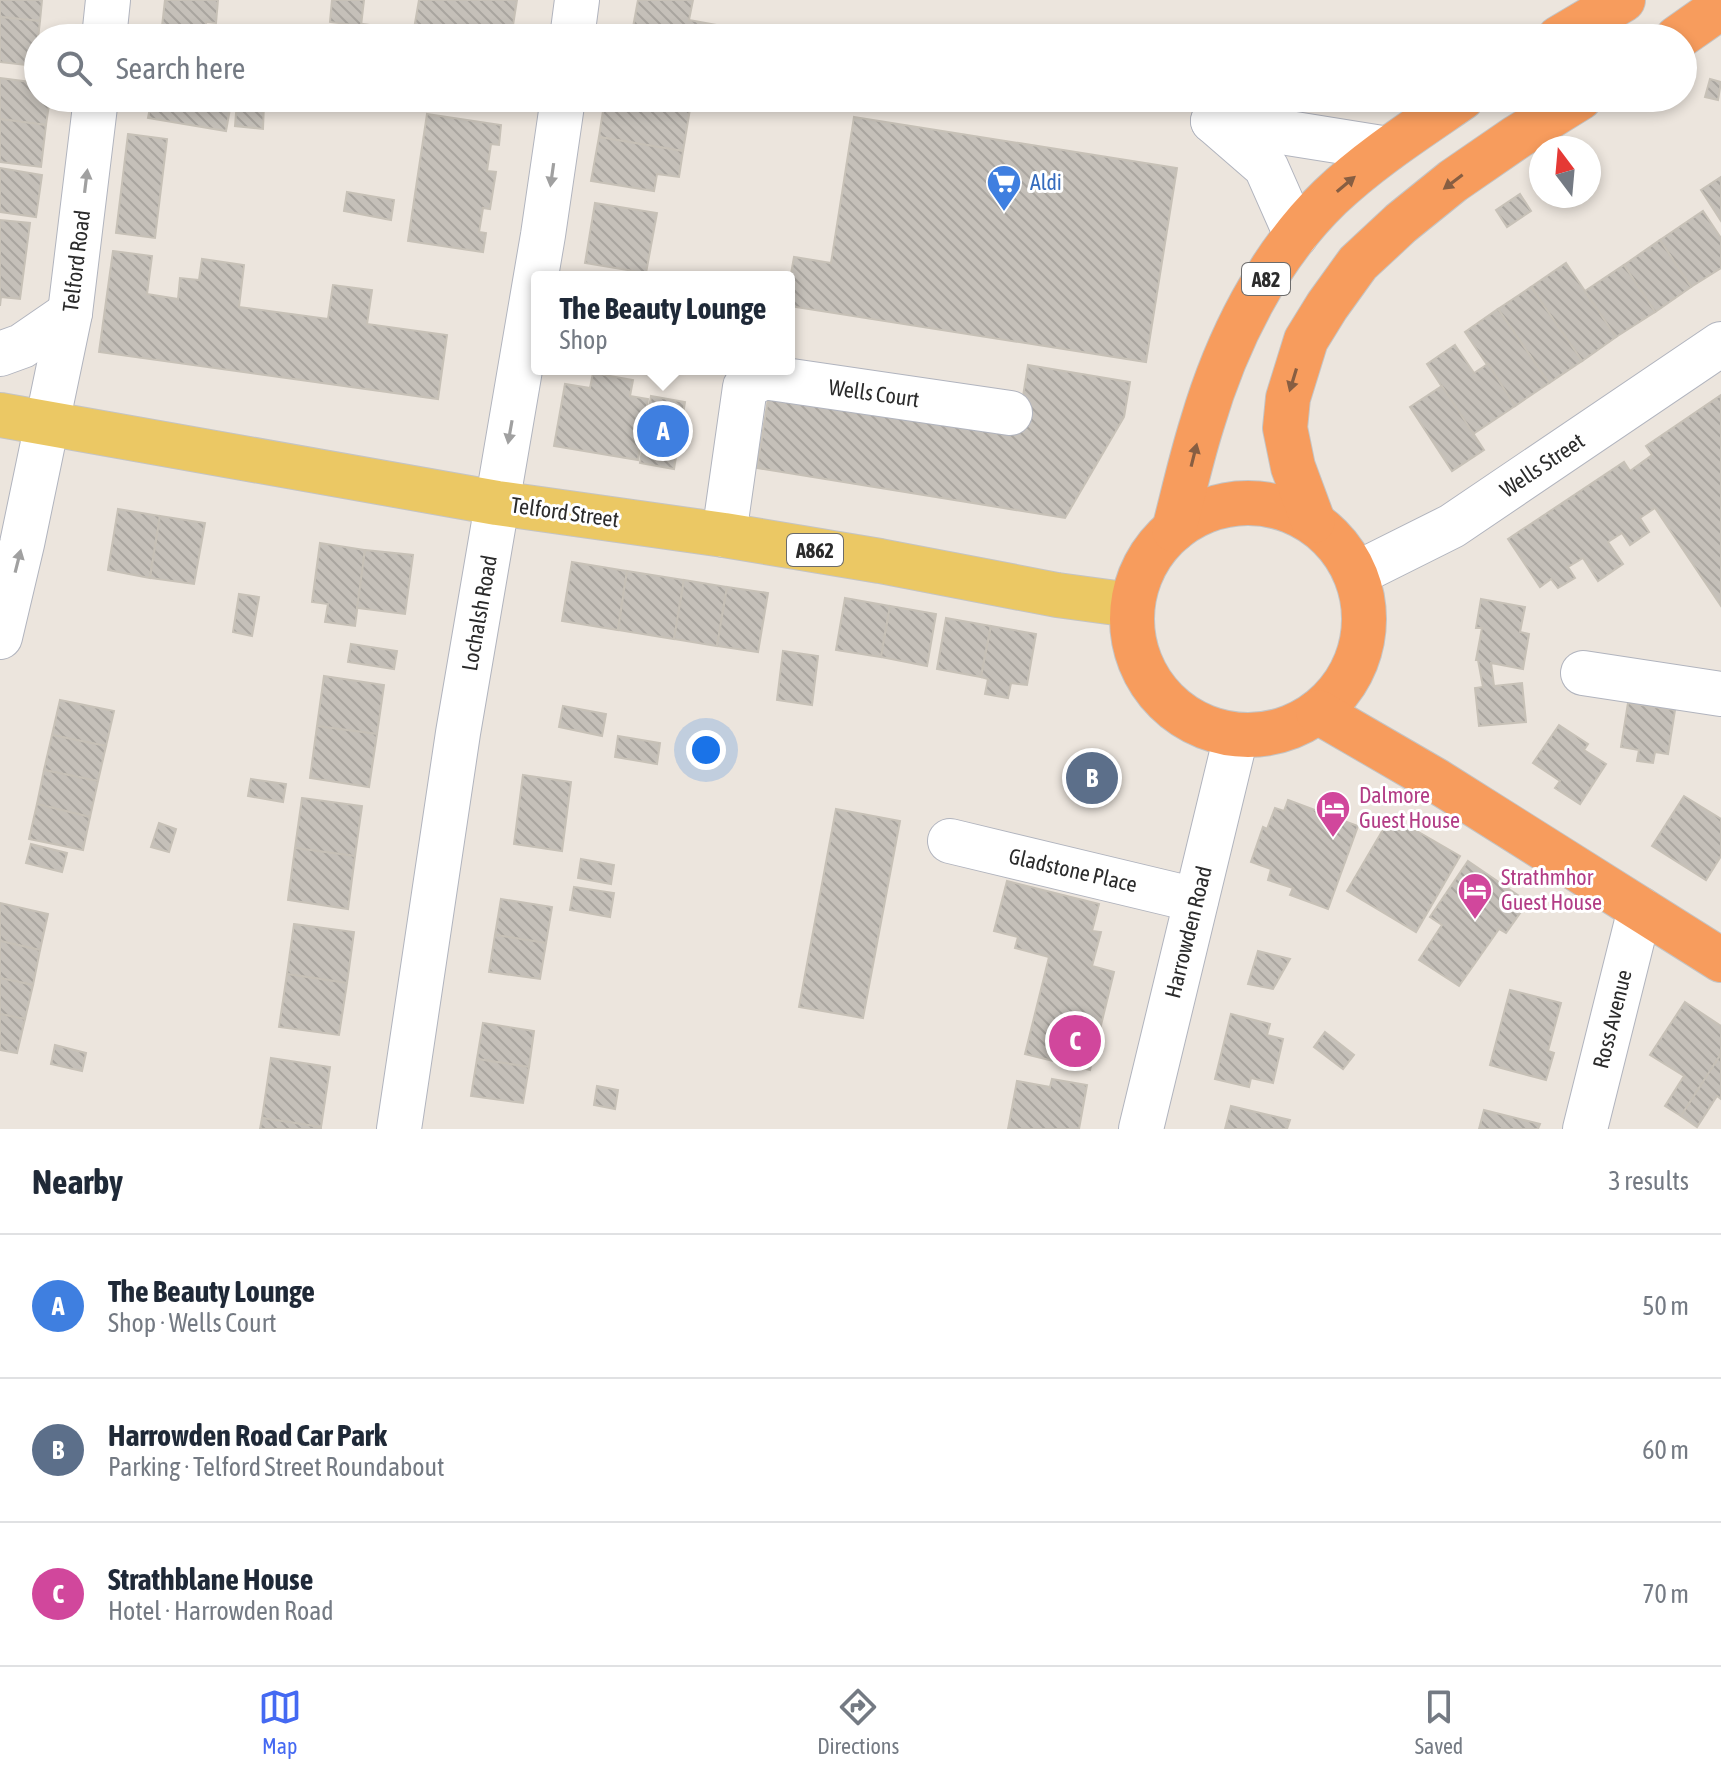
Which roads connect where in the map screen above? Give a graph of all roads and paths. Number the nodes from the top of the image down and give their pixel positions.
1 (108, 0) edge
2 (577, 0) edge
3 (1623, 0) edge
4 (1721, 7) edge
5 (105, 24) edge
6 (574, 24) edge
7 (1583, 24) edge
8 (1697, 24) edge
9 (94, 112) edge
10 (561, 112) edge
11 (1442, 112) edge
12 (1557, 112) edge
13 (1388, 149) junction
14 (1296, 235) junction
15 (537, 271) edge
16 (531, 305) edge
17 (70, 313) junction
18 (1721, 344) edge
19 (0, 354) edge
20 (1010, 413) dead end
21 (0, 415) edge
22 (47, 423) junction
23 (497, 503) junction
24 (1313, 521) junction
25 (1174, 530) junction
26 (724, 535) junction
27 (1356, 574) junction
28 (1131, 605) junction
29 (0, 637) edge
30 (1583, 673) dead end
31 (1721, 694) edge
32 (1318, 712) junction
33 (1236, 736) junction
34 (950, 841) dead end
35 (1196, 900) junction
36 (1640, 909) junction
37 (1721, 960) edge
38 (399, 1129) edge
39 (1141, 1129) edge
40 (1585, 1129) edge

1 - 5 street
2 - 6 street
3 - 7 highway
4 - 8 highway
17 -> 9 street, Telford Road
10 -> 15 street, Lochalsh Road
11 - 13 highway, A82
12 -> 24 highway, A82
14 -> 13 highway, A82
13 - 14 street
25 -> 14 highway, A82
16 -> 23 street, Lochalsh Road
17 - 19 street
17 - 22 street, Telford Road
18 - 27 street, Wells Street
20 - 26 street, Wells Court
21 - 22 main road, Telford Street / A862
22 - 23 main road, Telford Street / A862
29 -> 22 street, Telford Road
23 - 26 main road, Telford Street / A862
23 - 38 street, Lochalsh Road
24 - 25 highway, A82
24 - 27 highway, A82
25 - 28 highway, A82
26 - 28 main road, Telford Street / A862
27 - 32 highway, A82
28 - 33 highway, A82
30 - 31 street
32 - 33 highway, A82
32 - 36 highway
33 - 35 street, Harrowden Road
34 - 35 street, Gladstone Place
35 - 39 street, Harrowden Road
36 - 37 highway
36 - 40 street, Ross Avenue

